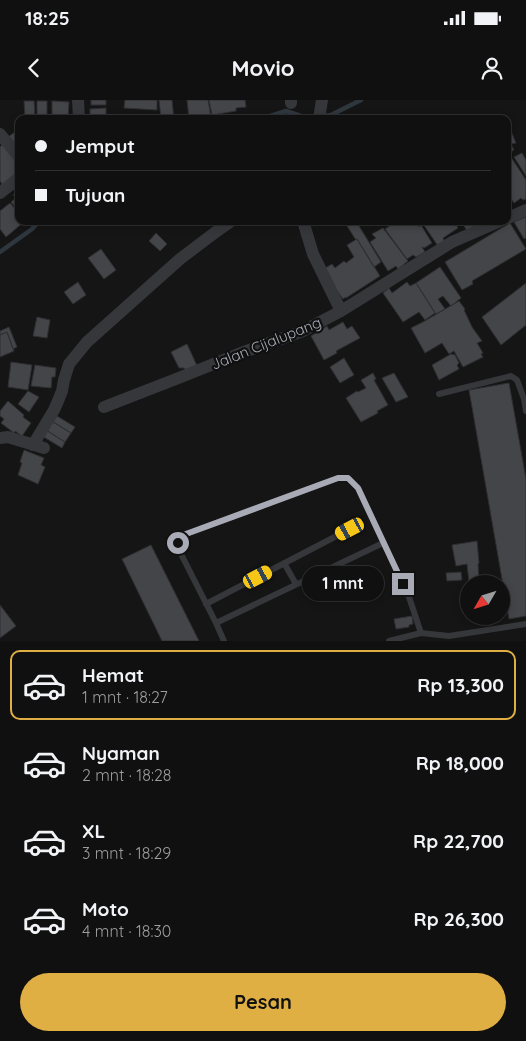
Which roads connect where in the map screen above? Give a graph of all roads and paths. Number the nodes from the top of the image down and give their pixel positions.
1 (78, 100) edge
2 (321, 102) edge
3 (79, 115) edge
4 (319, 115) edge
5 (0, 134) edge
6 (15, 152) edge
7 (15, 181) edge
8 (0, 193) edge
9 (526, 210) edge
10 (511, 217) edge
11 (225, 225) edge
12 (304, 225) edge
13 (491, 225) edge
14 (341, 310) junction
15 (439, 394) dead end
16 (525, 399) edge
17 (104, 407) dead end
18 (526, 411) edge
19 (0, 438) edge
20 (350, 529) dead end
21 (383, 543) junction
22 (284, 563) junction
23 (296, 584) junction
24 (206, 604) junction
25 (216, 623) junction
26 (526, 624) edge
27 (421, 633) junction
28 (224, 641) edge
29 (389, 641) edge

1 - 3 street
2 - 4 street
5 - 6 street
7 - 8 street
9 - 10 street
11 - 19 street
12 - 14 street
13 - 14 street, Jalan Cijalupang
14 - 17 street, Jalan Cijalupang
15 - 16 lane
16 - 18 lane
20 - 22 lane
21 - 23 lane
21 - 24 lane
21 - 27 lane
22 - 23 lane
22 - 24 lane
23 - 25 lane
24 - 25 lane
25 - 28 lane
26 - 27 lane
27 - 29 lane

